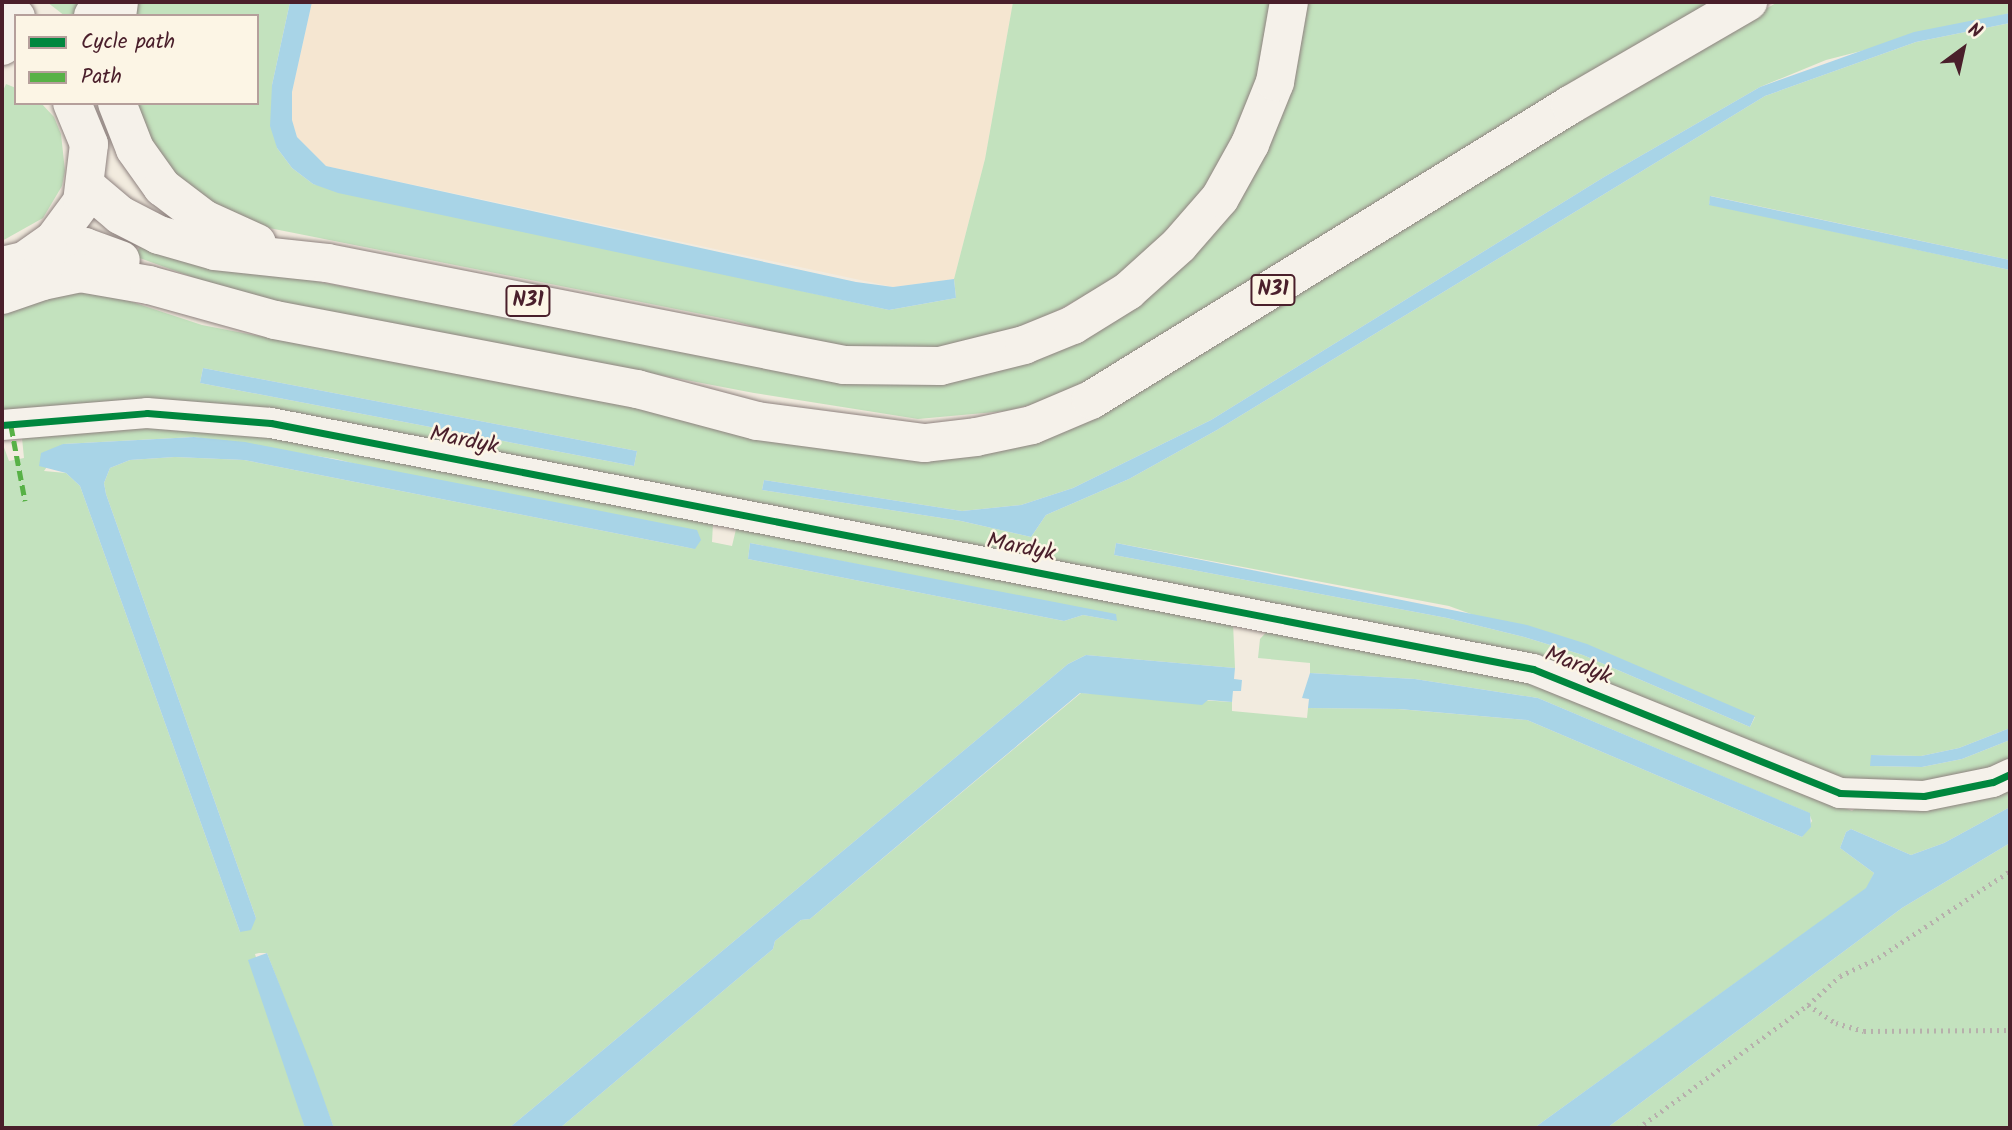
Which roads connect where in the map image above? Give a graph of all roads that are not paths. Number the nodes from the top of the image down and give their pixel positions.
1 (1289, 2) edge
2 (1748, 2) edge
3 (14, 20) edge
4 (2, 46) edge
5 (73, 105) edge
6 (118, 105) edge
7 (87, 187) junction
8 (327, 263) junction
9 (2, 266) edge
10 (42, 266) junction
11 (2, 295) edge
12 (2, 425) edge
13 (2010, 774) edge

1 - 8 main road, N31
2 - 10 main road, N31
3 - 4 main road
5 - 7 main road
6 - 8 main road, N31
7 - 8 main road, N31
7 - 10 main road
9 - 10 main road
10 - 11 main road
12 - 13 street, Mardyk

